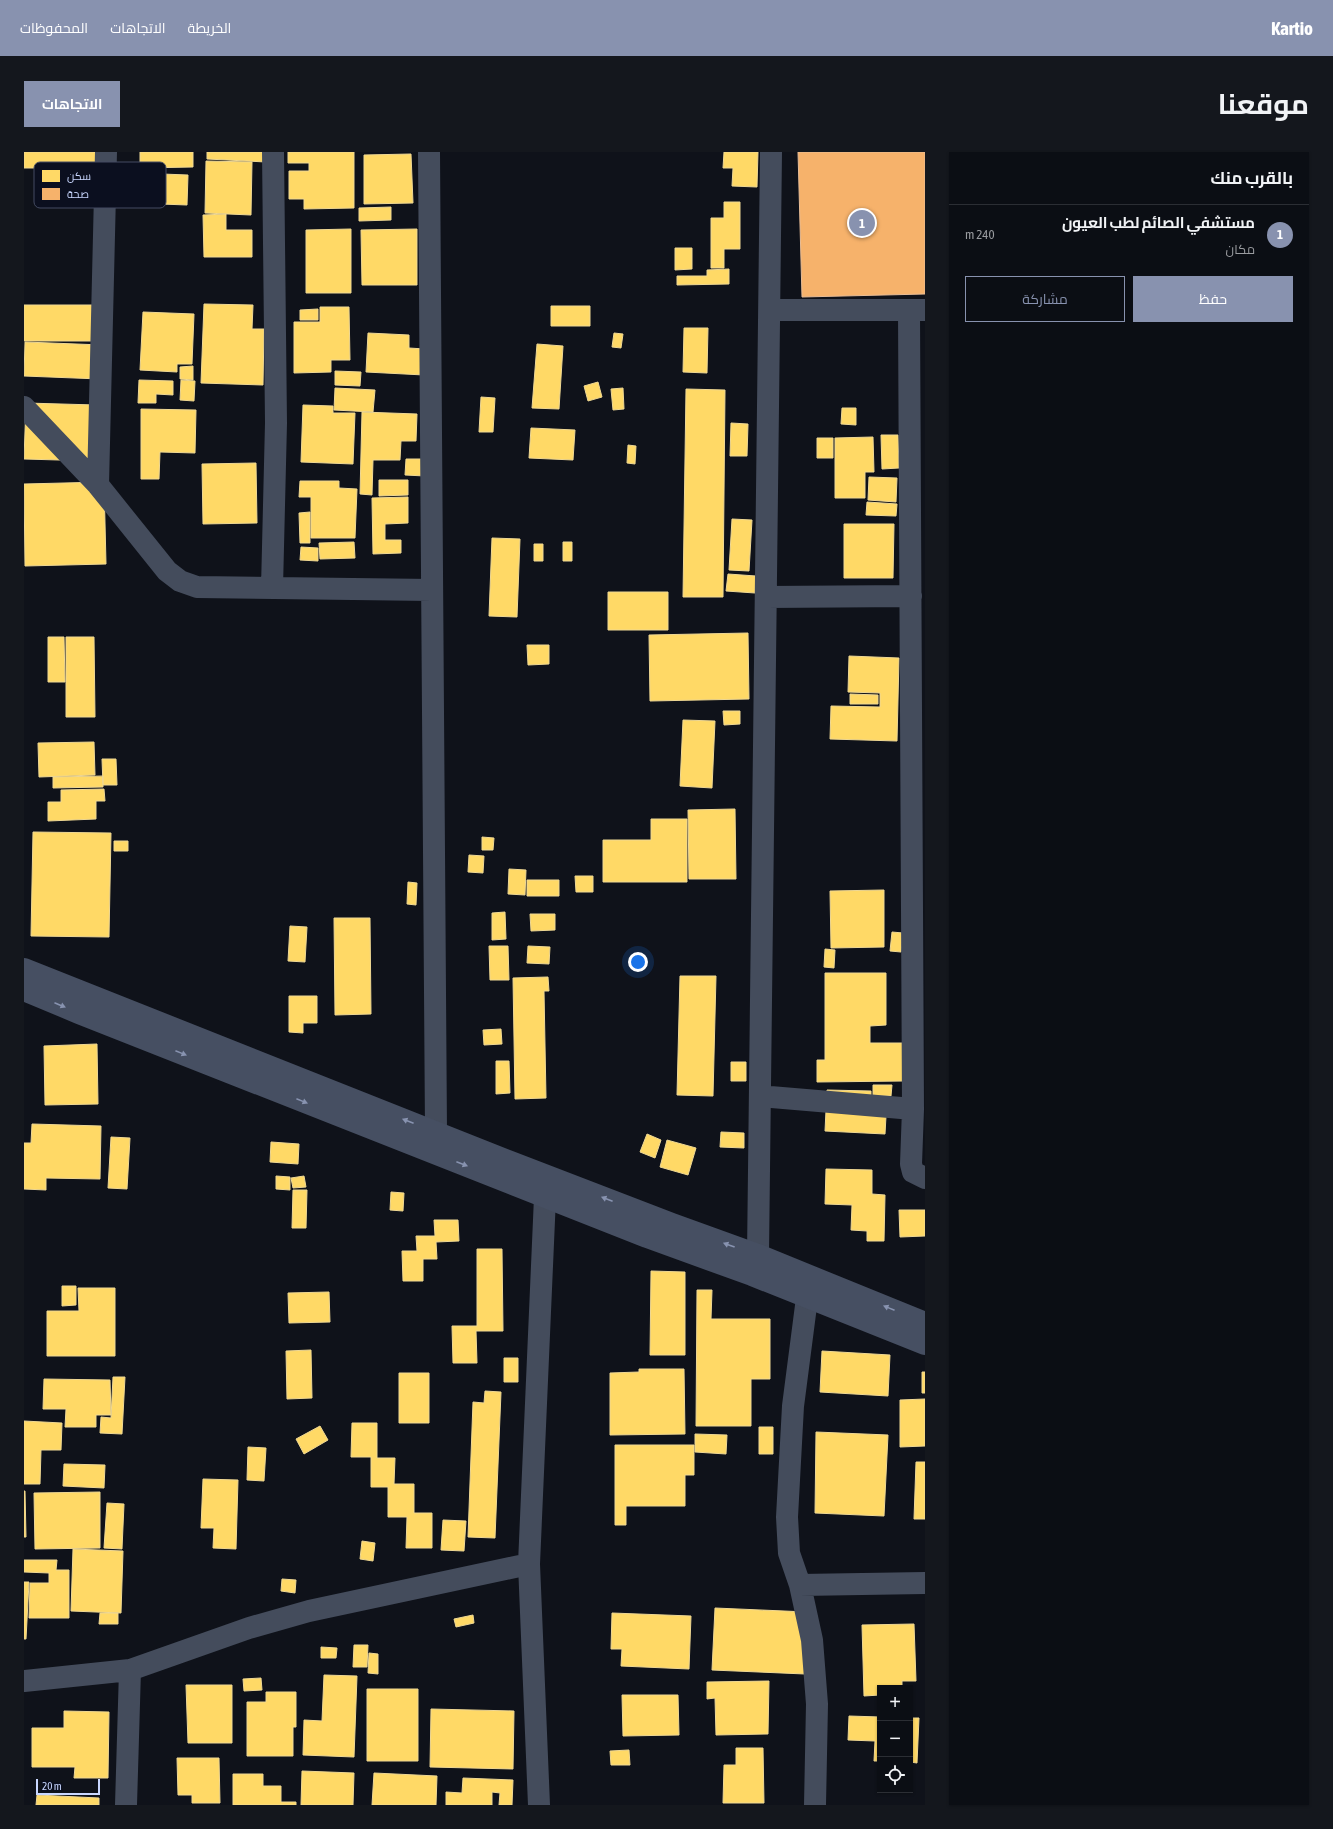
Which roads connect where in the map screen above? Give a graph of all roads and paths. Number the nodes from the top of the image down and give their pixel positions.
1 (106, 152) edge
2 (273, 152) edge
3 (429, 152) edge
4 (772, 152) edge
5 (106, 162) edge
6 (105, 208) edge
7 (770, 310) junction
8 (917, 310) edge
9 (24, 407) edge
10 (98, 485) junction
11 (272, 588) junction
12 (432, 590) junction
13 (911, 596) junction
14 (766, 597) junction
15 (919, 772) edge
16 (24, 969) edge
17 (24, 990) edge
18 (760, 1096) junction
19 (913, 1109) junction
20 (436, 1132) junction
21 (432, 1152) junction
22 (925, 1178) edge
23 (545, 1197) junction
24 (755, 1265) junction
25 (807, 1298) junction
26 (925, 1323) edge
27 (925, 1344) edge
28 (529, 1564) junction
29 (925, 1583) edge
30 (800, 1585) junction
31 (130, 1670) junction
32 (24, 1681) edge
33 (126, 1805) edge
34 (539, 1805) edge
35 (815, 1805) edge

1 - 5 street
2 - 11 street
3 - 12 street
4 - 7 street
6 - 10 street
7 - 8 street
7 - 14 street
8 - 13 street
9 - 10 street
10 - 11 street
11 - 12 street
12 - 20 street
13 - 14 street
13 - 15 street
14 - 18 street
15 - 19 street
20 -> 16 street
17 -> 21 street
18 - 19 street
18 - 24 street
19 - 22 street
20 - 21 street
24 -> 20 street
21 -> 23 street
23 - 24 street
23 - 28 street
24 - 25 street
26 -> 24 street
25 - 27 street
25 - 30 street
28 - 31 street
28 - 34 street
29 - 30 street
30 - 35 street
31 - 32 street
31 - 33 street

